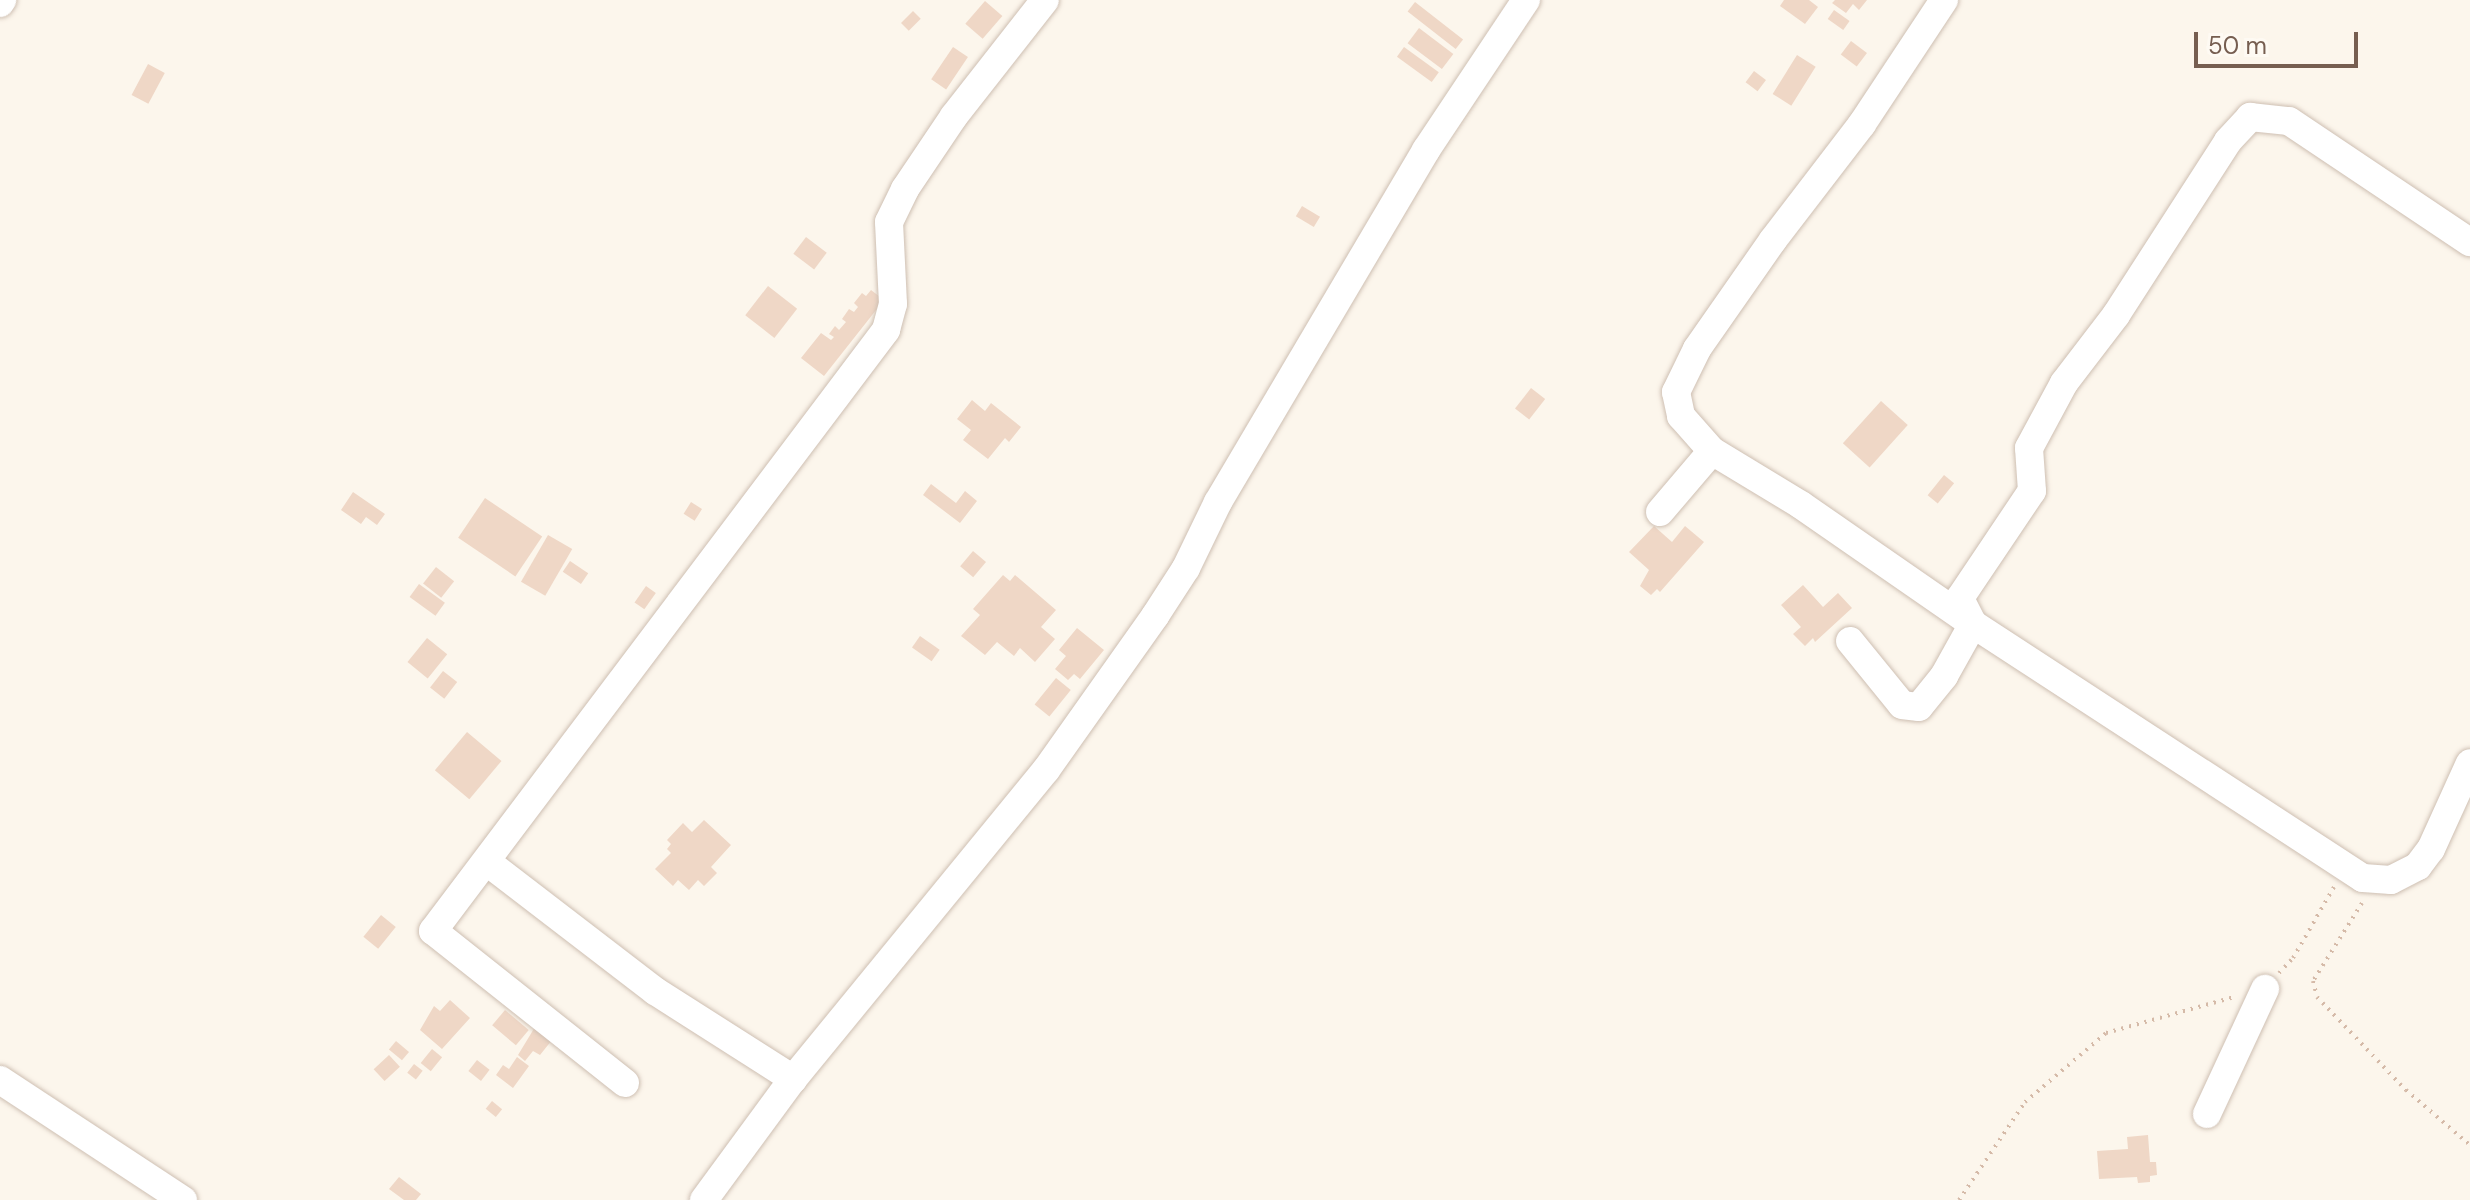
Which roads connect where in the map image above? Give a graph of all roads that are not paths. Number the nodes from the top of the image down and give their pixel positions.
1 (1045, 0) edge
2 (1526, 0) edge
3 (1944, 0) edge
4 (2470, 242) edge
5 (1712, 451) junction
6 (1660, 512) dead end
7 (1973, 624) junction
8 (1850, 641) dead end
9 (2470, 763) edge
10 (487, 862) junction
11 (2265, 989) road end
12 (793, 1079) junction
13 (0, 1080) edge
14 (625, 1083) dead end
15 (2207, 1114) dead end
16 (183, 1200) edge
17 (704, 1200) edge

1 - 10 street
2 - 12 street
3 - 5 street
4 - 7 street
5 - 6 street
5 - 7 street
7 - 8 street
7 - 9 street
10 - 12 street
10 - 14 street
11 - 15 street
12 - 17 street
13 - 16 street

